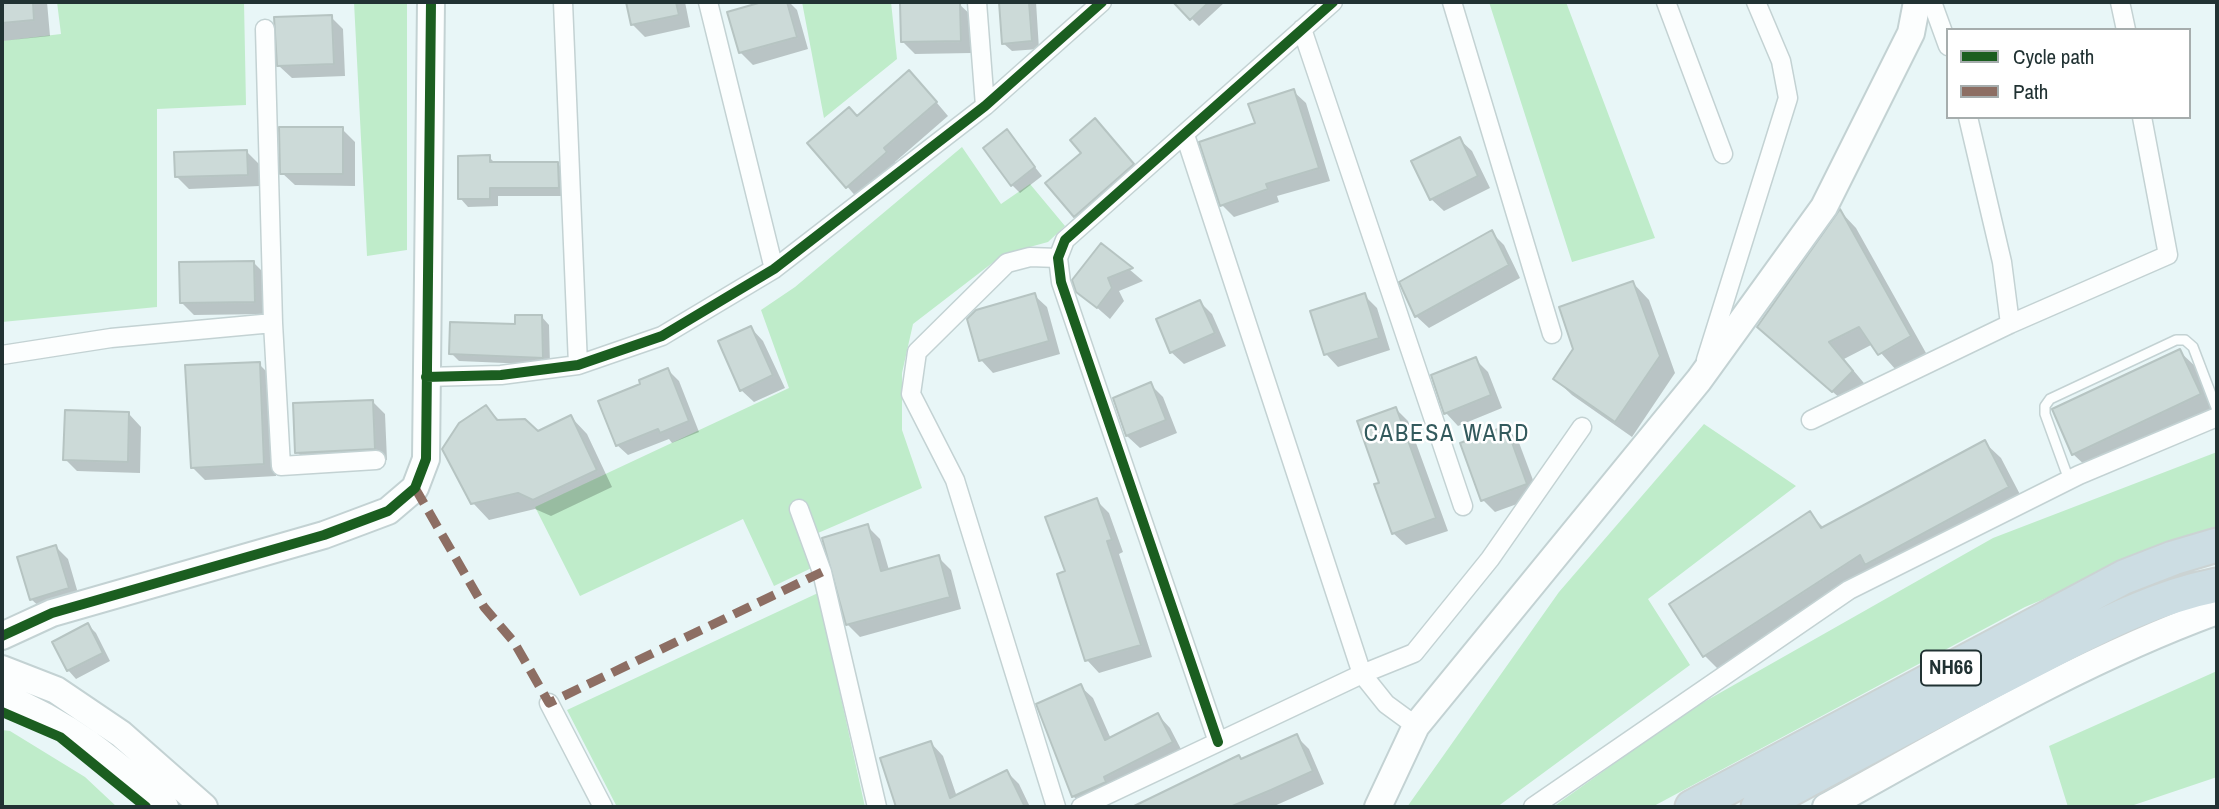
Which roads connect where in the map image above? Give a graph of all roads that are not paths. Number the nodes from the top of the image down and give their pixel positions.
1 (431, 2) edge
2 (564, 2) edge
3 (708, 2) edge
4 (977, 2) edge
5 (1102, 2) edge
6 (1333, 2) edge
7 (1452, 2) edge
8 (1666, 2) edge
9 (1756, 2) edge
10 (1917, 2) edge
11 (1932, 2) edge
12 (2120, 2) edge
13 (2126, 28) edge
14 (265, 29) dead end
15 (1302, 29) junction
16 (1946, 40) edge
17 (985, 106) junction
18 (1968, 119) edge
19 (2142, 119) edge
20 (1185, 135) junction
21 (1723, 154) dead end
22 (1058, 258) junction
23 (774, 269) junction
24 (274, 323) junction
25 (2010, 324) junction
26 (1552, 334) dead end
27 (2, 355) edge
28 (578, 365) junction
29 (426, 377) junction
30 (1699, 380) junction
31 (2217, 410) edge
32 (2217, 416) edge
33 (1811, 420) dead end
34 (1582, 427) dead end
35 (376, 460) dead end
36 (2069, 480) junction
37 (1463, 506) dead end
38 (799, 509) dead end
39 (2217, 545) edge
40 (2217, 585) edge
41 (2217, 611) edge
42 (2, 636) edge
43 (2, 669) edge
44 (1362, 674) junction
45 (2, 696) edge
46 (549, 703) dead end
47 (1416, 726) junction
48 (1218, 742) junction
49 (165, 807) edge
50 (204, 807) edge
51 (603, 807) edge
52 (877, 807) edge
53 (1056, 807) edge
54 (1081, 807) edge
55 (1378, 807) edge
56 (1533, 807) edge
57 (1692, 807) edge
58 (1758, 807) edge
59 (1826, 807) edge

1 - 29 main road
2 - 28 street
3 - 23 street
4 - 17 street
5 - 17 street
6 - 15 street
7 - 26 street
8 - 21 street
9 - 30 street
10 - 30 main road
11 - 16 street
12 - 13 street
14 - 24 street
15 - 20 street
15 - 37 street
17 - 23 street
18 - 25 street
19 - 25 street
20 - 22 street
20 - 44 street
22 - 48 street
22 - 53 street
23 - 28 street
24 - 27 street
24 - 35 street
25 - 33 street
28 - 29 street
29 - 42 main road
30 - 47 main road
31 - 36 lane
32 - 36 street
34 - 44 street
36 - 56 street
38 - 52 street
39 - 57 highway, NH66
40 - 58 highway, NH66
41 - 59 main road
43 - 50 main road
44 - 47 street
44 - 48 street
45 - 49 main road
46 - 51 street
47 - 55 main road
48 - 54 street

